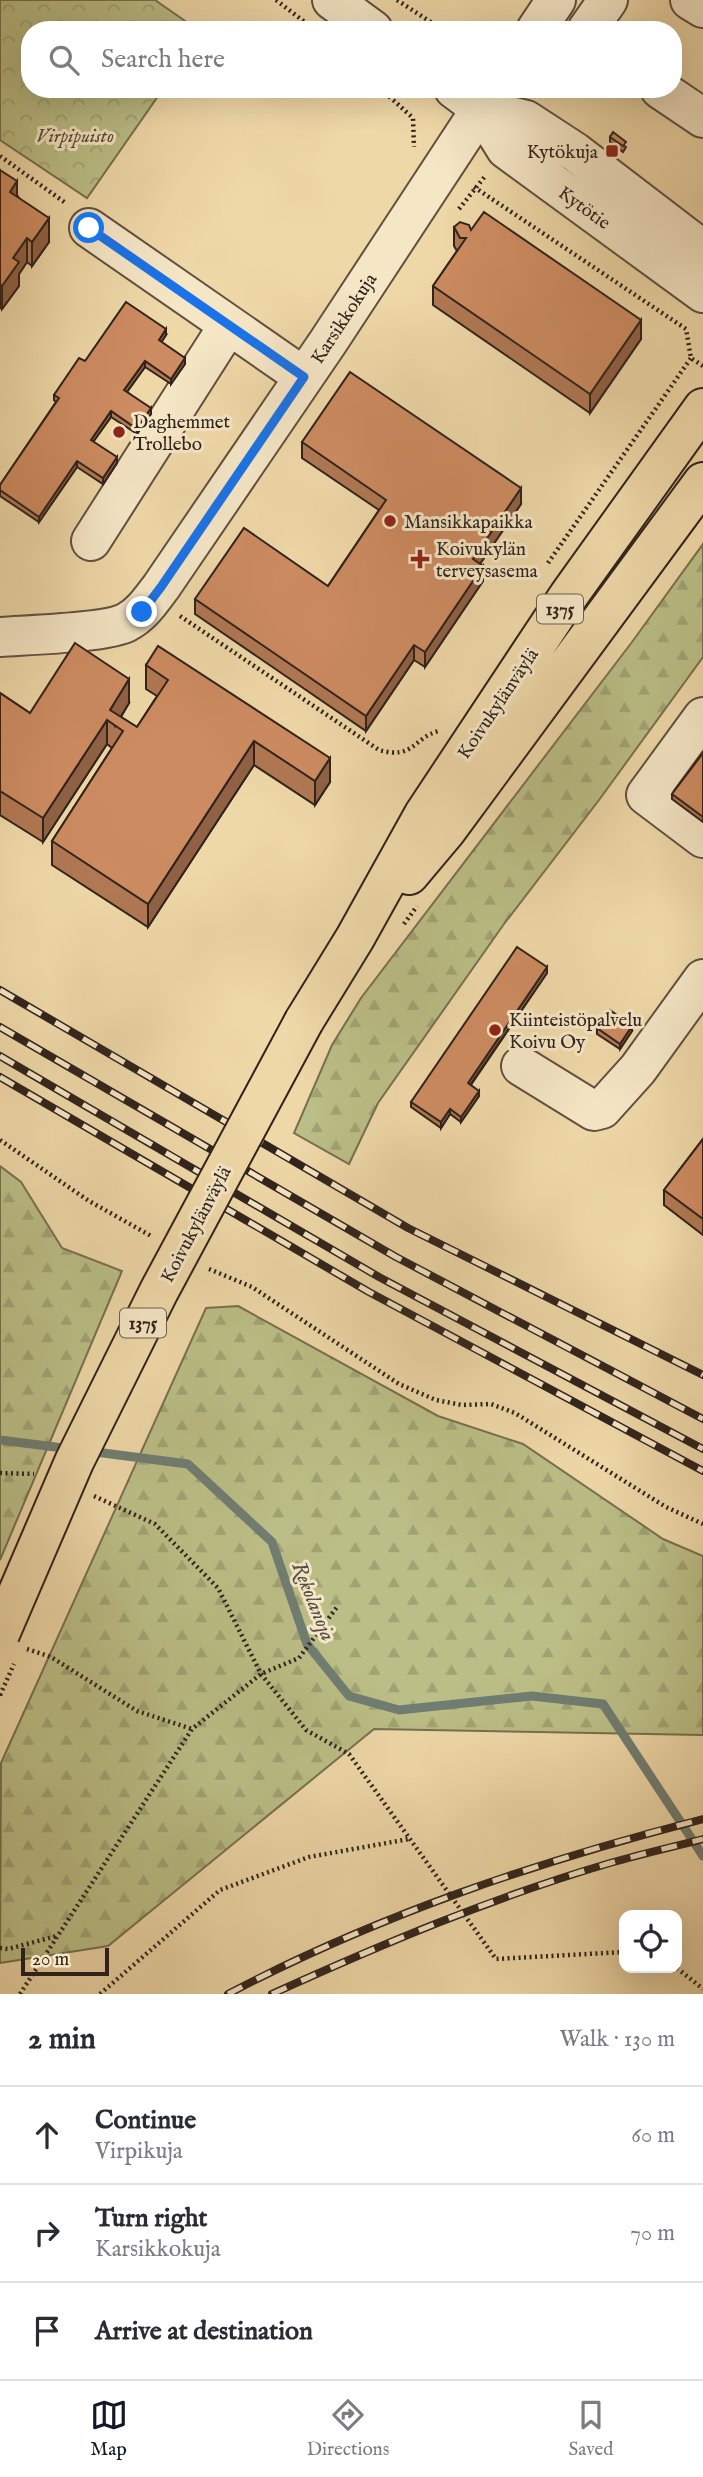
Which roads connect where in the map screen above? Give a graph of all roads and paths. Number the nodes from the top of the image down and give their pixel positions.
1 (276, 0) edge
2 (332, 0) edge
3 (397, 0) edge
4 (556, 0) edge
5 (608, 0) edge
6 (690, 0) edge
7 (703, 8) edge
8 (303, 21) edge
9 (361, 21) edge
10 (427, 21) edge
11 (542, 21) edge
12 (593, 21) edge
13 (390, 98) edge
14 (475, 98) edge
15 (477, 98) edge
16 (480, 98) edge
17 (673, 98) edge
18 (703, 118) edge
19 (0, 156) edge
20 (443, 166) junction
21 (89, 228) joint
22 (703, 250) edge
23 (703, 293) edge
24 (229, 326) junction
25 (703, 366) edge
26 (304, 377) junction
27 (703, 408) edge
28 (703, 482) edge
29 (91, 541) dead end
30 (174, 612) dead end
31 (0, 637) edge
32 (703, 717) edge
33 (444, 731) dead end
34 (703, 838) edge
35 (355, 938) junction
36 (703, 981) edge
37 (521, 1066) dead end
38 (0, 1140) edge
39 (157, 1240) dead end
40 (202, 1265) dead end
41 (0, 1473) edge
42 (35, 1474) dead end
43 (83, 1491) dead end
44 (703, 1524) edge
45 (337, 1607) dead end
46 (13, 1641) edge
47 (261, 1674) junction
48 (192, 1729) junction
49 (409, 1839) junction
50 (58, 1936) junction
51 (0, 1948) edge
52 (619, 1952) edge
53 (682, 1972) edge
54 (703, 1989) edge
55 (20, 1994) edge
56 (100, 1994) edge

1 - 8 path
2 - 9 street
3 - 10 path
4 - 11 street
5 - 12 street
6 - 7 street
13 - 20 path
14 - 20 street, Karsikkokuja
15 - 23 street, Kytötie
16 - 22 street, Kytötie
17 - 18 street
19 - 21 path
20 - 25 path
20 - 26 street, Karsikkokuja
21 - 24 street
24 - 26 street
24 - 29 street
26 - 31 street, Karsikkokuja
27 - 35 main road, Koivukylänväylä / 1375
28 - 35 main road, Koivukylänväylä / 1375
30 - 33 path
32 - 34 street
35 - 46 main road, Koivukylänväylä / 1375, bridge
36 - 37 street
38 - 39 path
40 - 44 path
41 - 42 path
43 - 47 path
45 - 47 path
46 - 48 path
47 - 48 path
47 - 49 path
48 - 50 path
49 - 52 path
49 - 56 path
50 - 51 path
50 - 55 path
53 - 54 path

